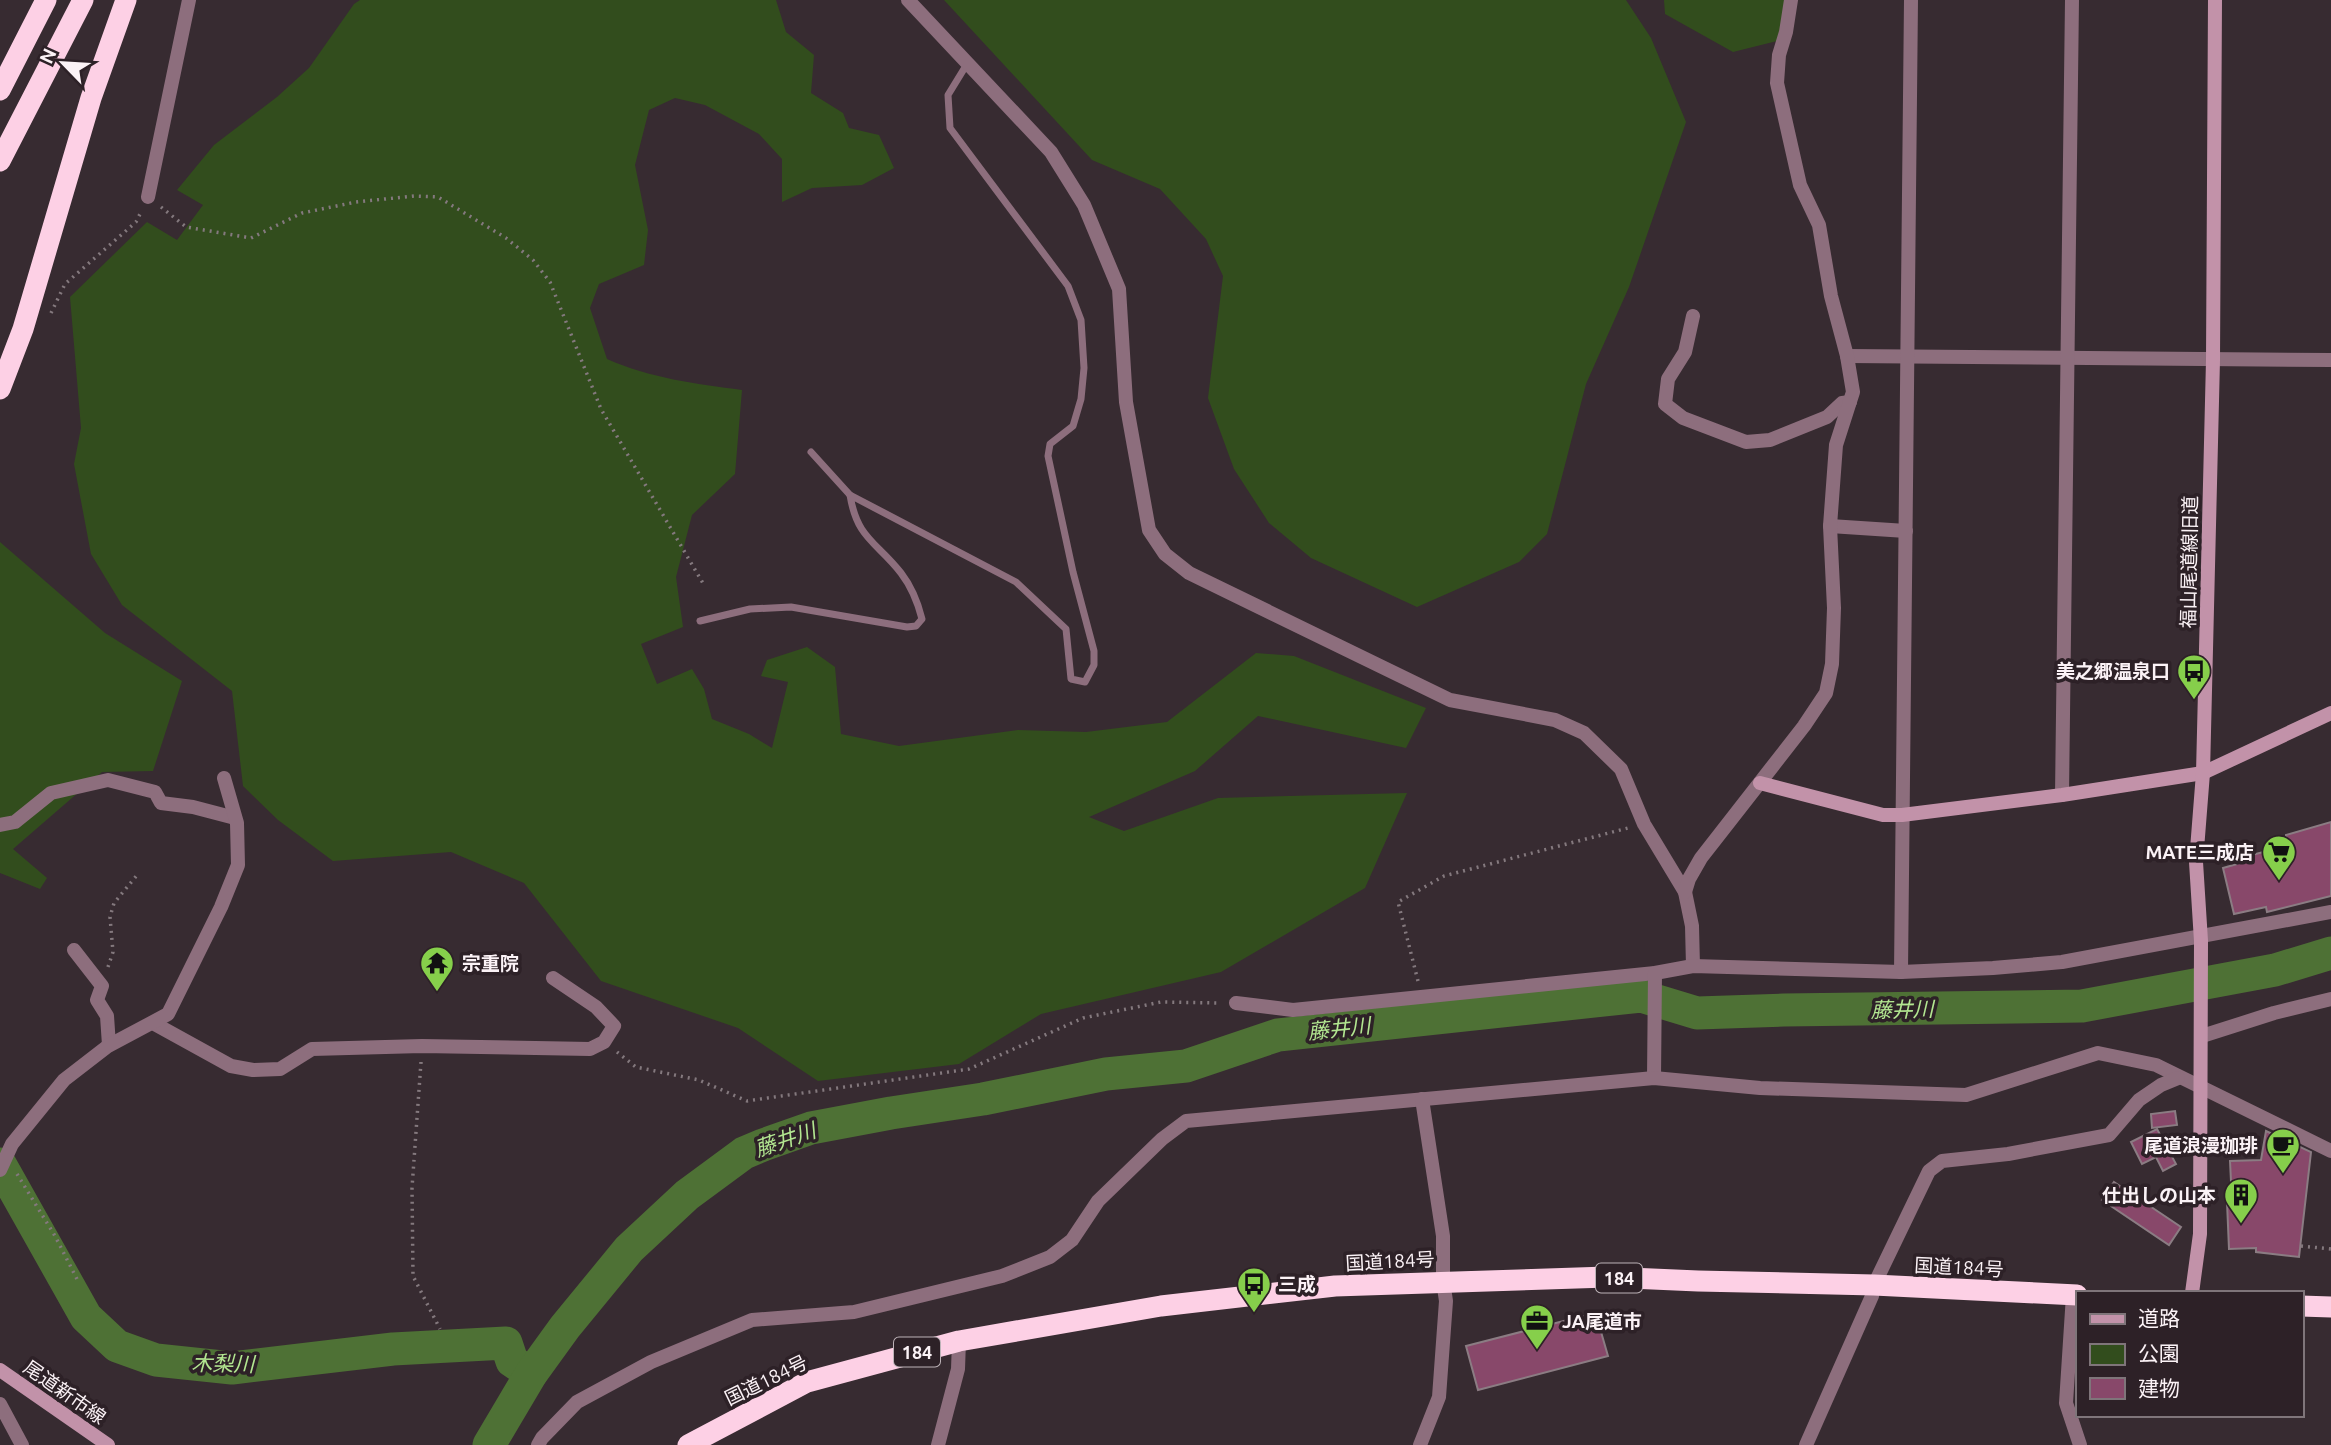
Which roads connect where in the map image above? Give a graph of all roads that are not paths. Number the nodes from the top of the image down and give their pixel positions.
1 (46, 0) edge
2 (83, 0) edge
3 (126, 0) edge
4 (189, 0) edge
5 (908, 0) edge
6 (1791, 0) edge
7 (1912, 0) edge
8 (2072, 0) edge
9 (2215, 0) edge
10 (968, 64) junction
11 (0, 90) edge
12 (0, 161) edge
13 (148, 197) road end
14 (1693, 316) dead end
15 (1907, 355) junction
16 (1847, 356) junction
17 (2069, 357) junction
18 (2213, 360) junction
19 (2331, 360) edge
20 (0, 388) edge
21 (1850, 402) junction
22 (811, 453) dead end
23 (850, 495) junction
24 (1830, 526) junction
25 (1906, 531) junction
26 (700, 621) dead end
27 (2331, 713) edge
28 (2203, 773) junction
29 (224, 778) dead end
30 (1760, 783) junction
31 (2062, 795) junction
32 (1902, 815) junction
33 (235, 818) junction
34 (0, 825) edge
35 (1685, 892) junction
36 (2331, 912) edge
37 (2201, 938) junction
38 (74, 950) dead end
39 (1693, 966) junction
40 (1900, 972) junction
41 (553, 978) dead end
42 (1655, 978) junction
43 (2331, 999) edge
44 (1236, 1003) road end
45 (153, 1024) junction
46 (2202, 1036) junction
47 (109, 1045) junction
48 (1654, 1078) junction
49 (2178, 1078) junction
50 (2202, 1087) junction
51 (1422, 1099) junction
52 (2331, 1151) edge
53 (0, 1170) edge
54 (1443, 1281) junction
55 (1874, 1285) junction
56 (2192, 1291) edge
57 (2075, 1295) edge
58 (2303, 1306) edge
59 (2331, 1307) edge
60 (959, 1341) junction
61 (0, 1370) edge
62 (0, 1404) edge
63 (22, 1445) edge
64 (108, 1445) edge
65 (538, 1445) edge
66 (688, 1445) edge
67 (939, 1445) edge
68 (1420, 1445) edge
69 (1806, 1445) edge
70 (2080, 1445) edge

1 - 11 highway
2 - 12 highway
3 - 20 highway
4 - 13 street
5 - 10 street
6 - 16 street
7 - 15 street
8 - 17 street
9 - 18 street, 福山尾道線旧道
10 - 23 lane
10 - 35 street
14 - 21 street
15 - 16 street
15 - 17 street
15 - 25 street
16 - 21 street
17 - 18 street
17 - 31 street
18 - 19 street
18 - 28 street, 福山尾道線旧道
21 - 24 street
22 - 23 lane
23 - 26 lane
24 - 25 street
24 - 30 street
25 - 32 street
27 - 28 street
28 - 31 street
28 - 37 street, 福山尾道線旧道
29 - 33 street
30 - 32 street
30 - 35 street
31 - 32 street
32 - 40 street
33 - 34 street
33 - 45 street
35 - 39 street
36 - 37 street
37 - 40 street
37 - 46 street, 福山尾道線旧道
38 - 47 street
39 - 40 street
39 - 42 street
41 - 45 street
42 - 44 street
42 - 48 street
43 - 46 street
45 - 47 street
46 - 50 street, 福山尾道線旧道
47 - 53 street
48 - 49 street
48 - 51 street
49 - 50 street
49 - 55 street
50 - 52 street
50 - 56 street, 福山尾道線旧道
51 - 54 street
51 - 65 street
54 - 55 highway, 国道184号 / 184
54 - 60 highway, 国道184号 / 184
54 - 68 street
55 - 57 highway, 国道184号 / 184
55 - 69 street
57 - 70 street
58 - 59 highway
60 - 66 highway, 国道184号 / 184
60 - 67 street
61 - 64 street, 尾道新市線
62 - 63 street

